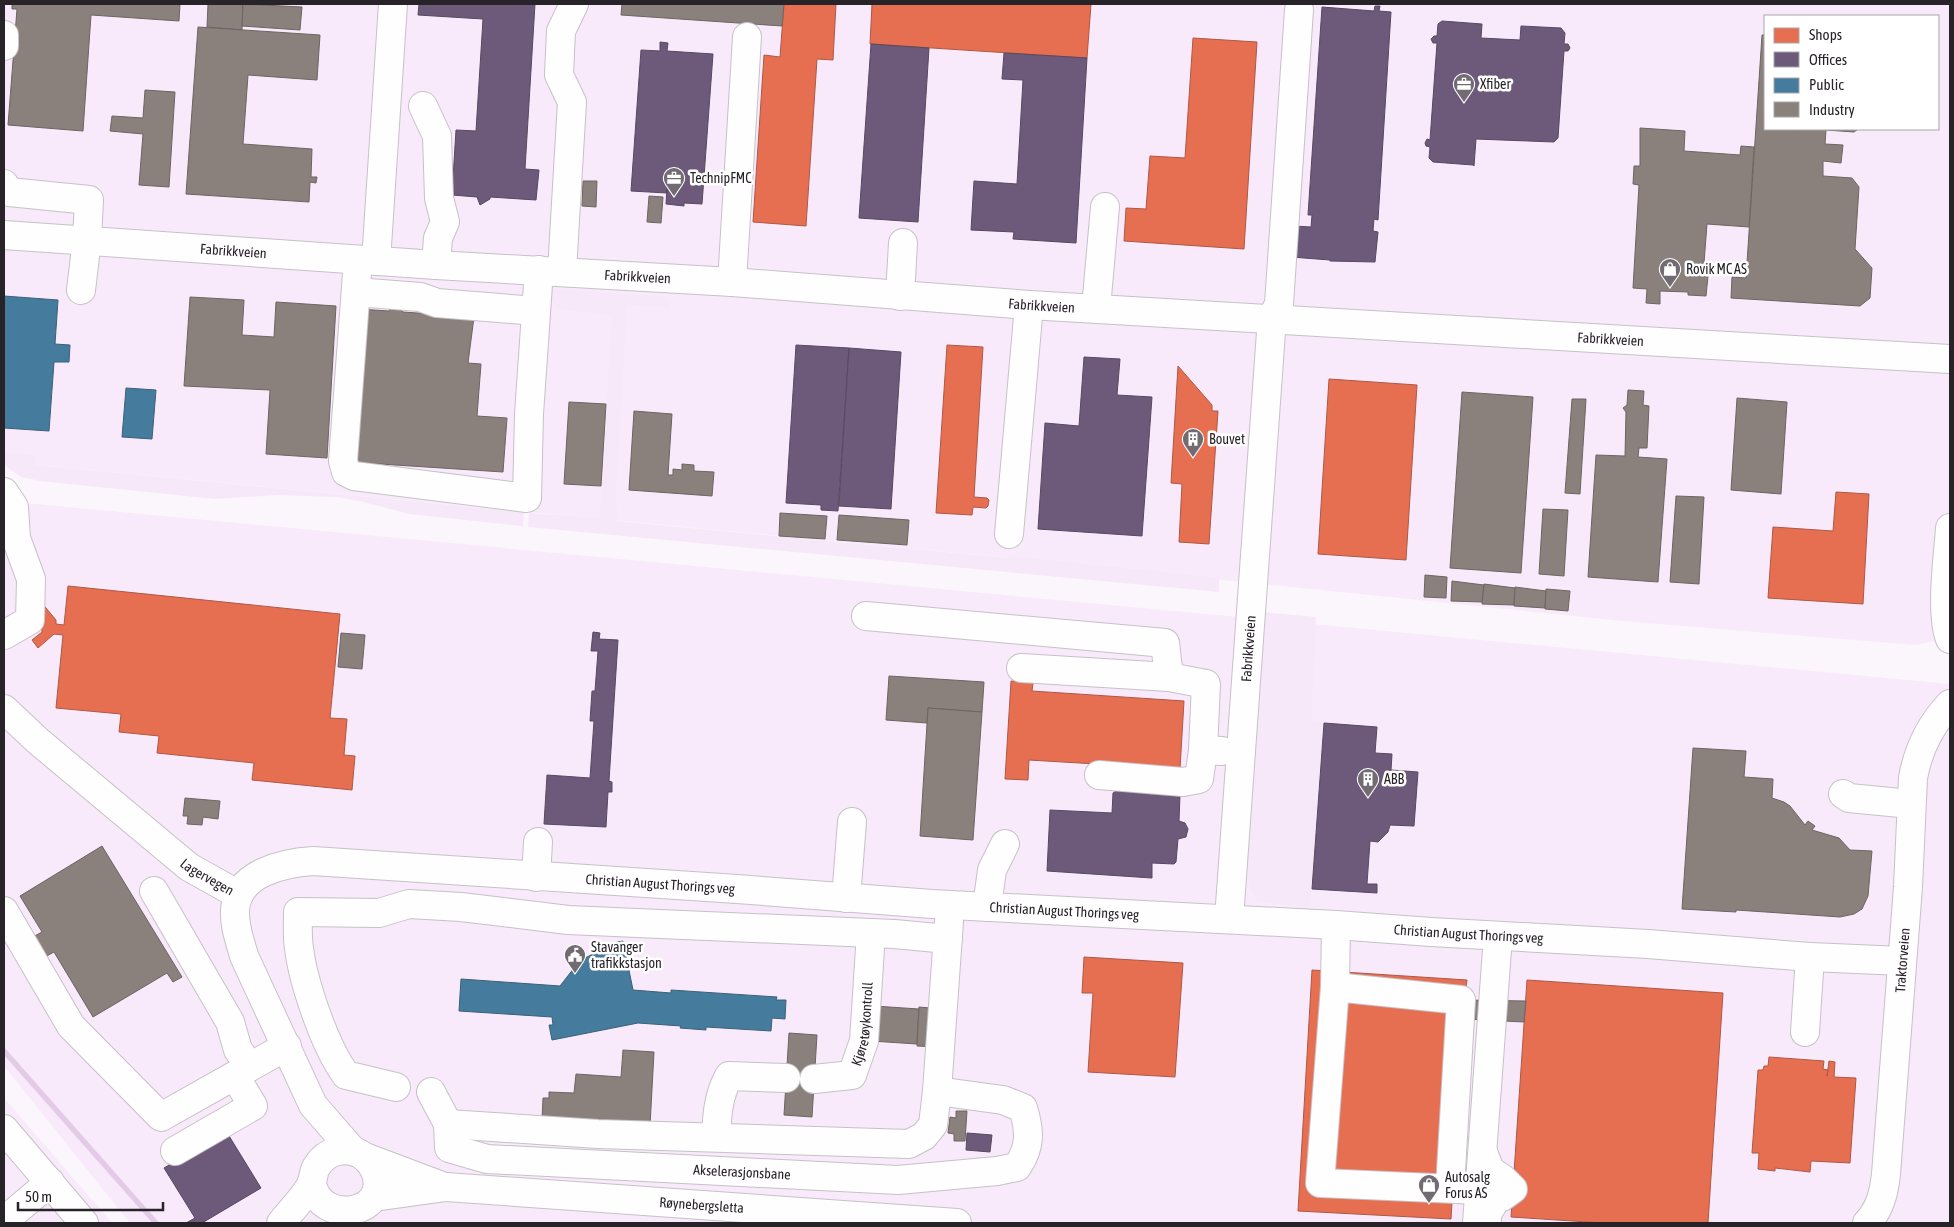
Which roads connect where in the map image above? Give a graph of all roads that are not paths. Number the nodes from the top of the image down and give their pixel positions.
1 (393, 4) edge
2 (574, 4) edge
3 (1299, 10) dead end
4 (4, 35) edge
5 (746, 37) dead end
6 (4, 46) edge
7 (423, 106) dead end
8 (4, 184) edge
9 (1105, 207) dead end
10 (4, 235) edge
11 (87, 240) junction
12 (903, 243) dead end
13 (367, 261) junction
14 (436, 265) junction
15 (551, 271) junction
16 (732, 282) junction
17 (81, 290) dead end
18 (356, 292) junction
19 (900, 296) junction
20 (1029, 304) junction
21 (1096, 308) junction
22 (536, 311) junction
23 (1272, 318) junction
24 (1950, 359) edge
25 (4, 492) edge
26 (1009, 534) dead end
27 (10, 540) edge
28 (1950, 545) edge
29 (866, 616) dead end
30 (4, 635) edge
31 (1950, 639) edge
32 (1021, 668) dead end
33 (1169, 677) junction
34 (1950, 704) edge
35 (6, 716) edge
36 (1203, 750) junction
37 (1241, 752) junction
38 (1099, 775) dead end
39 (1843, 794) dead end
40 (1911, 804) junction
41 (852, 822) dead end
42 (538, 842) dead end
43 (1005, 844) dead end
44 (536, 877) junction
45 (154, 891) dead end
46 (239, 895) junction
47 (846, 898) junction
48 (951, 904) junction
49 (987, 907) junction
50 (4, 912) edge
51 (1229, 919) junction
52 (1336, 925) junction
53 (871, 933) junction
54 (1498, 936) junction
55 (948, 939) junction
56 (1810, 957) junction
57 (1902, 960) junction
58 (1335, 987) junction
59 (1805, 1032) dead end
60 (287, 1046) junction
61 (237, 1074) junction
62 (786, 1078) dead end
63 (814, 1079) dead end
64 (396, 1087) dead end
65 (938, 1091) junction
66 (431, 1092) dead end
67 (312, 1105) junction
68 (448, 1124) junction
69 (4, 1129) edge
70 (716, 1137) junction
71 (175, 1152) dead end
72 (1482, 1152) junction
73 (359, 1154) junction
74 (314, 1175) junction
75 (50, 1182) junction
76 (446, 1187) junction
77 (1450, 1188) junction
78 (1479, 1190) junction
79 (367, 1211) edge
80 (332, 1214) junction
81 (4, 1221) edge
82 (84, 1223) edge
83 (281, 1223) edge
84 (288, 1223) edge
85 (957, 1223) edge
86 (1477, 1223) edge
87 (1487, 1223) edge
88 (1868, 1223) edge

1 - 13 street
2 - 15 street
3 - 23 street
4 - 6 street
5 - 16 street
7 - 14 street
8 - 11 street
9 - 21 street
10 - 11 street, Fabrikkveien
11 - 13 street, Fabrikkveien
11 - 17 street
12 - 19 street
13 - 14 street, Fabrikkveien
13 - 18 street
14 - 15 street, Fabrikkveien
15 - 16 street, Fabrikkveien
15 - 22 street
16 - 19 street, Fabrikkveien
18 - 22 street
18 - 22 street
19 - 20 street, Fabrikkveien
20 - 21 street, Fabrikkveien
20 - 26 street
21 - 23 street, Fabrikkveien
23 - 24 street, Fabrikkveien
23 - 37 street, Fabrikkveien
25 - 27 street
27 - 30 street
28 - 31 street
29 - 33 street
32 - 33 street
33 - 36 street
34 - 40 street, Traktorveien
35 - 46 street, Lagervegen
36 - 37 street
36 - 38 street
37 - 51 street, Fabrikkveien
39 - 40 street
40 - 57 street, Traktorveien
41 - 47 street
42 - 44 street
43 - 49 street
44 - 46 street, Christian August Thorings veg
44 - 47 street, Christian August Thorings veg
45 - 61 street
46 - 60 street, Lagervegen
47 - 48 street, Christian August Thorings veg
48 - 49 street, Christian August Thorings veg
48 - 55 street
49 - 51 street, Christian August Thorings veg
50 - 61 street
51 - 52 street, Christian August Thorings veg
52 - 54 street, Christian August Thorings veg
52 - 58 street
53 - 55 street
53 - 63 street, Kjøretøykontroll
53 - 64 street
54 - 56 street, Christian August Thorings veg
54 - 72 street
55 - 65 street
56 - 57 street, Christian August Thorings veg
56 - 59 street
57 - 88 street, Traktorveien
58 - 77 street
58 - 77 street
60 - 61 street
60 - 67 street, Lagervegen
61 - 71 street
62 - 70 street
65 - 68 street, Akselerasjonsbane
65 - 70 street
66 - 68 street
67 - 73 street, Lagervegen
67 - 74 street, Lagervegen
68 - 70 street
69 - 75 street
72 - 78 street
72 - 87 street
73 - 74 street
73 - 76 street, Røynebergsletta
73 - 79 street
74 - 80 street
74 - 83 street
75 - 81 street
75 - 82 street
76 - 79 street, Røynebergsletta
76 - 85 street, Røynebergsletta
77 - 78 street
78 - 86 street
79 - 80 street
80 - 84 street

